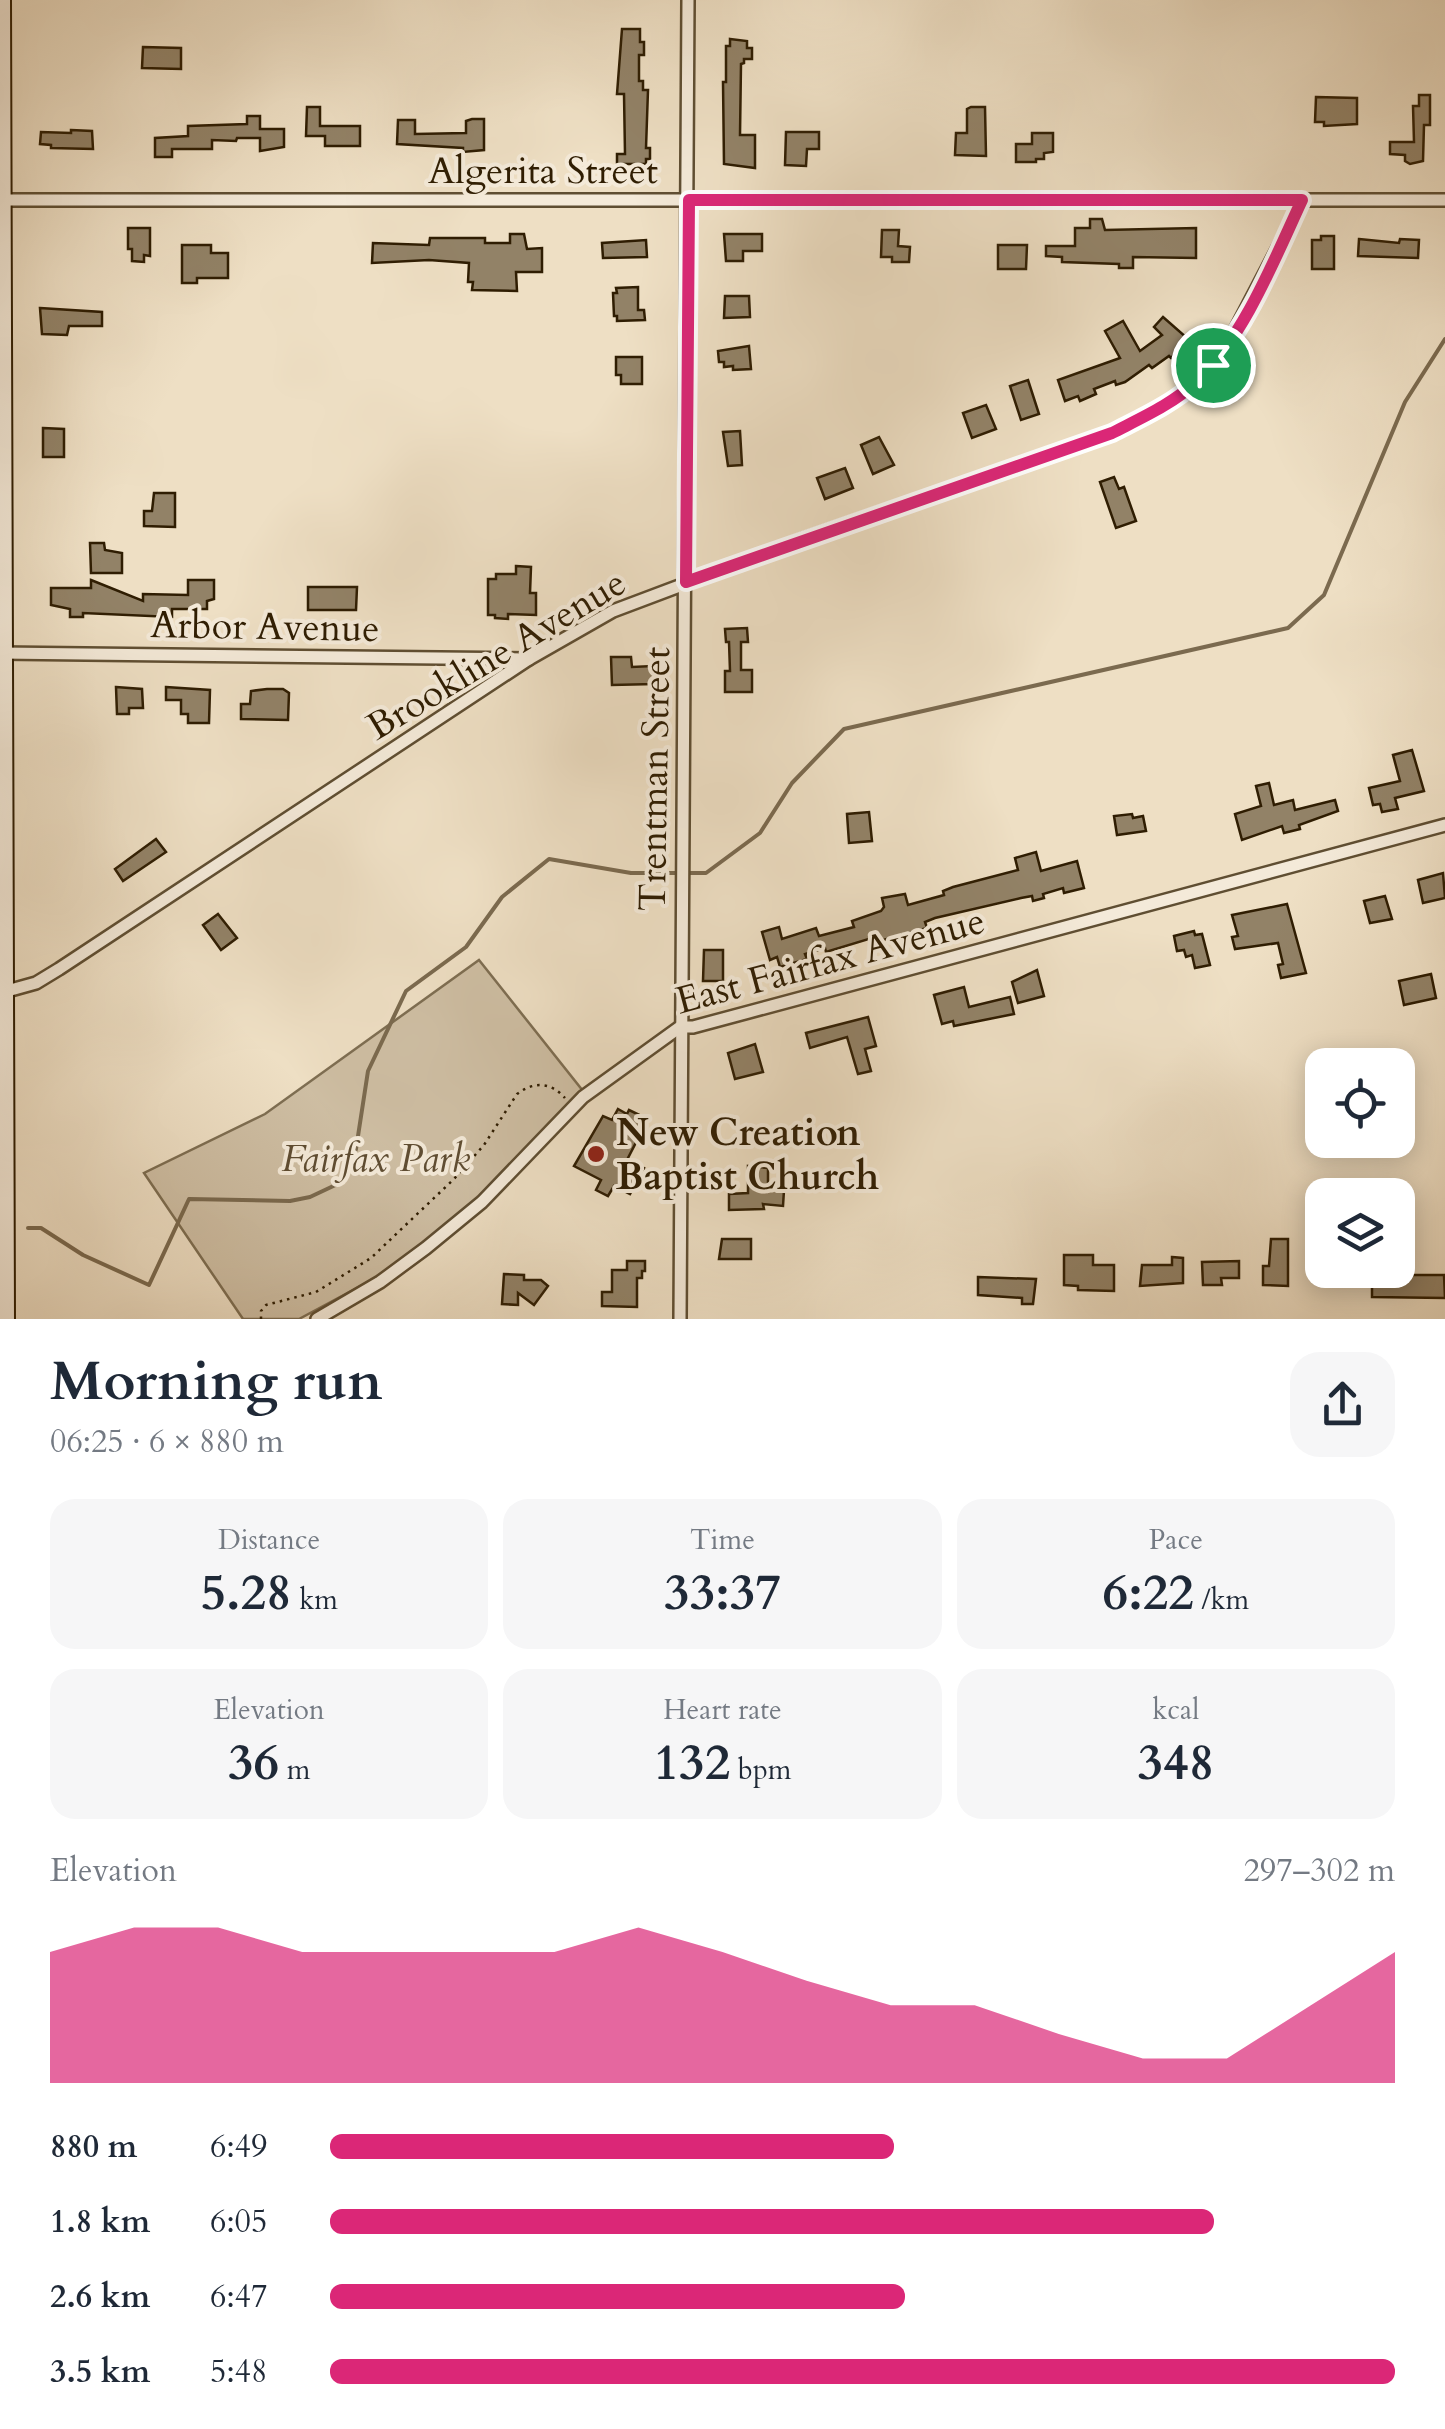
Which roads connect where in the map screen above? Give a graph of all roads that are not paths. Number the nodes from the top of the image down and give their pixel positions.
1 (1, 0) edge
2 (688, 0) edge
3 (1, 200) edge
4 (689, 200) junction
5 (1302, 200) junction
6 (1445, 200) edge
7 (686, 582) junction
8 (1, 652) edge
9 (528, 660) junction
10 (1445, 825) edge
11 (1, 993) edge
12 (680, 1028) junction
13 (5, 1319) edge
14 (317, 1319) edge
15 (680, 1319) edge

1 - 3 main road
2 - 4 street, Trentman Street
3 - 4 street, Algerita Street
3 - 8 main road
4 - 5 street, Algerita Street
4 - 7 street, Trentman Street
5 - 6 street, Algerita Street
5 - 7 street, Brookline Avenue
7 - 9 street, Brookline Avenue
7 - 12 street, Trentman Street
8 - 9 street, Arbor Avenue
8 - 11 main road
9 - 11 street, Brookline Avenue
10 - 12 street, East Fairfax Avenue
11 - 13 main road
12 - 14 street, East Fairfax Avenue
12 - 15 street, Trentman Street

